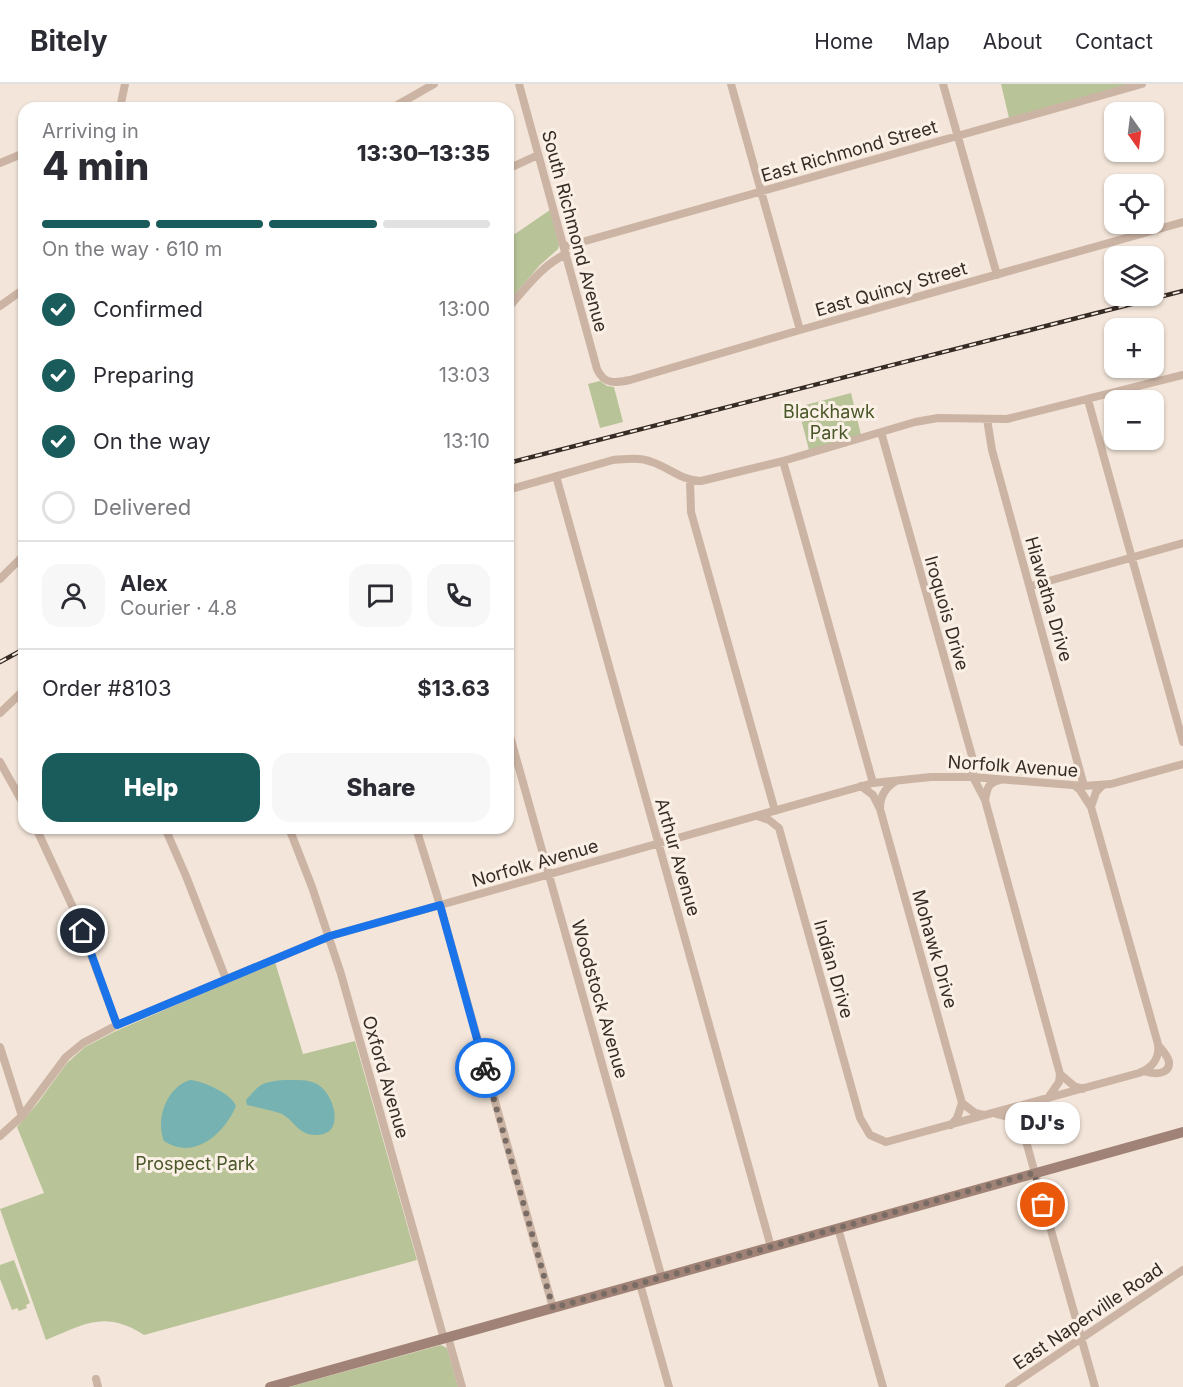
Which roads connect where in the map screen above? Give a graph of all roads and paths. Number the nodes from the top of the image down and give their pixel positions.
1 (124, 84) edge
2 (434, 84) edge
3 (519, 84) edge
4 (731, 84) edge
5 (943, 84) edge
6 (1142, 84) edge
7 (121, 102) edge
8 (402, 102) edge
9 (958, 136) junction
10 (538, 155) junction
11 (18, 156) edge
12 (0, 163) edge
13 (514, 166) edge
14 (761, 191) junction
15 (1183, 222) edge
16 (565, 250) junction
17 (996, 275) junction
18 (18, 293) edge
19 (514, 301) edge
20 (0, 306) edge
21 (800, 330) junction
22 (1183, 375) edge
23 (607, 381) joint
24 (1088, 399) junction
25 (987, 420) junction
26 (881, 432) junction
27 (783, 461) junction
28 (556, 476) junction
29 (690, 481) junction
30 (514, 488) edge
31 (1183, 543) edge
32 (1131, 558) junction
33 (18, 561) edge
34 (0, 579) edge
35 (1030, 586) junction
36 (18, 696) edge
37 (0, 713) edge
38 (1183, 742) edge
39 (514, 750) edge
40 (0, 762) edge
41 (1183, 764) edge
42 (973, 777) junction
43 (1004, 779) junction
44 (897, 780) junction
45 (873, 783) junction
46 (1104, 785) junction
47 (861, 786) junction
48 (1073, 786) junction
49 (1084, 786) junction
50 (18, 794) edge
51 (985, 800) junction
52 (1091, 807) junction
53 (787, 808) junction
54 (880, 809) junction
55 (775, 812) junction
56 (757, 817) junction
57 (779, 828) junction
58 (39, 834) edge
59 (168, 834) edge
60 (291, 834) edge
61 (418, 834) edge
62 (659, 844) junction
63 (549, 874) junction
64 (440, 905) junction
65 (330, 936) junction
66 (226, 979) junction
67 (117, 1025) junction
68 (1158, 1044) junction
69 (0, 1047) edge
70 (1144, 1071) junction
71 (1060, 1074) junction
72 (1083, 1089) junction
73 (1047, 1099) junction
74 (962, 1103) junction
75 (1032, 1103) junction
76 (997, 1113) junction
77 (22, 1116) junction
78 (987, 1116) junction
79 (951, 1125) junction
80 (1022, 1127) junction
81 (1183, 1132) edge
82 (0, 1136) edge
83 (1034, 1173) junction
84 (838, 1228) junction
85 (771, 1247) junction
86 (1183, 1270) edge
87 (662, 1278) junction
88 (640, 1284) junction
89 (553, 1308) junction
90 (446, 1338) junction
91 (1081, 1339) junction
92 (270, 1387) edge
93 (462, 1387) edge
94 (669, 1387) edge
95 (883, 1387) edge
96 (1009, 1387) edge
97 (1095, 1387) edge

1 - 7 street
2 - 8 street
3 - 10 street, South Richmond Avenue
4 - 14 street
5 - 9 street
6 - 9 street, East Richmond Street
9 - 14 street, East Richmond Street
9 - 17 street
10 - 13 street
10 - 16 street, South Richmond Avenue
11 - 12 street
14 - 16 street, East Richmond Street
14 - 21 street
15 - 17 street, East Quincy Street
16 - 19 street
16 - 23 street, South Richmond Avenue
17 - 21 street, East Quincy Street
18 - 20 street
21 - 23 street, East Quincy Street
22 - 24 street
24 - 25 street
24 - 32 street
25 - 26 street
25 - 35 street, Hiawatha Drive
26 - 27 street
26 - 42 street, Iroquois Drive
27 - 29 street
27 - 45 street
28 - 29 street
28 - 30 street
28 - 62 street, Arthur Avenue
29 - 55 street
31 - 32 street
32 - 35 street
32 - 38 street
33 - 34 street
35 - 49 street, Hiawatha Drive
36 - 37 street
39 - 63 street, Woodstock Avenue
40 - 50 street
41 - 46 street, Norfolk Avenue
42 - 43 street, Norfolk Avenue
42 - 44 street, Norfolk Avenue
42 - 51 street, Iroquois Drive
43 - 48 street, Norfolk Avenue
43 - 51 street
44 - 45 street, Norfolk Avenue
44 - 54 street
45 - 47 street, Norfolk Avenue
46 - 49 street, Norfolk Avenue
46 - 52 street
47 - 53 street, Norfolk Avenue
47 - 54 street, Mohawk Drive
48 - 49 street, Norfolk Avenue
48 - 52 street
51 - 71 street, Iroquois Drive
52 - 68 street
53 - 55 street, Norfolk Avenue
53 - 57 street
54 - 74 street, Mohawk Drive
55 - 56 street, Norfolk Avenue
56 - 57 street
56 - 62 street, Norfolk Avenue
57 - 79 street, Indian Drive
58 - 67 street
59 - 66 street
60 - 65 street, Oxford Avenue
61 - 64 street
62 - 63 street, Norfolk Avenue
62 - 85 street, Arthur Avenue
63 - 64 street, Norfolk Avenue
63 - 87 street, Woodstock Avenue
64 - 65 street, Norfolk Avenue
64 - 89 street
65 - 66 street, Norfolk Avenue
65 - 90 street, Oxford Avenue
66 - 67 street, Norfolk Avenue
67 - 77 street, Norfolk Avenue
68 - 70 street
68 - 70 street
69 - 77 street
70 - 72 street
71 - 72 street
71 - 73 street
72 - 73 street
73 - 75 street
74 - 78 street
74 - 79 street
75 - 76 street
75 - 80 street
76 - 78 street
76 - 80 street
77 - 82 street, Norfolk Avenue
78 - 79 street
80 - 83 street
81 - 83 main road
83 - 84 main road
83 - 91 street
84 - 85 main road
84 - 95 street
85 - 87 main road
86 - 91 street, East Naperville Road
87 - 88 main road
88 - 89 main road
88 - 94 street
89 - 90 main road
90 - 92 main road
90 - 93 street, Oxford Avenue
91 - 96 street, East Naperville Road
91 - 97 street

